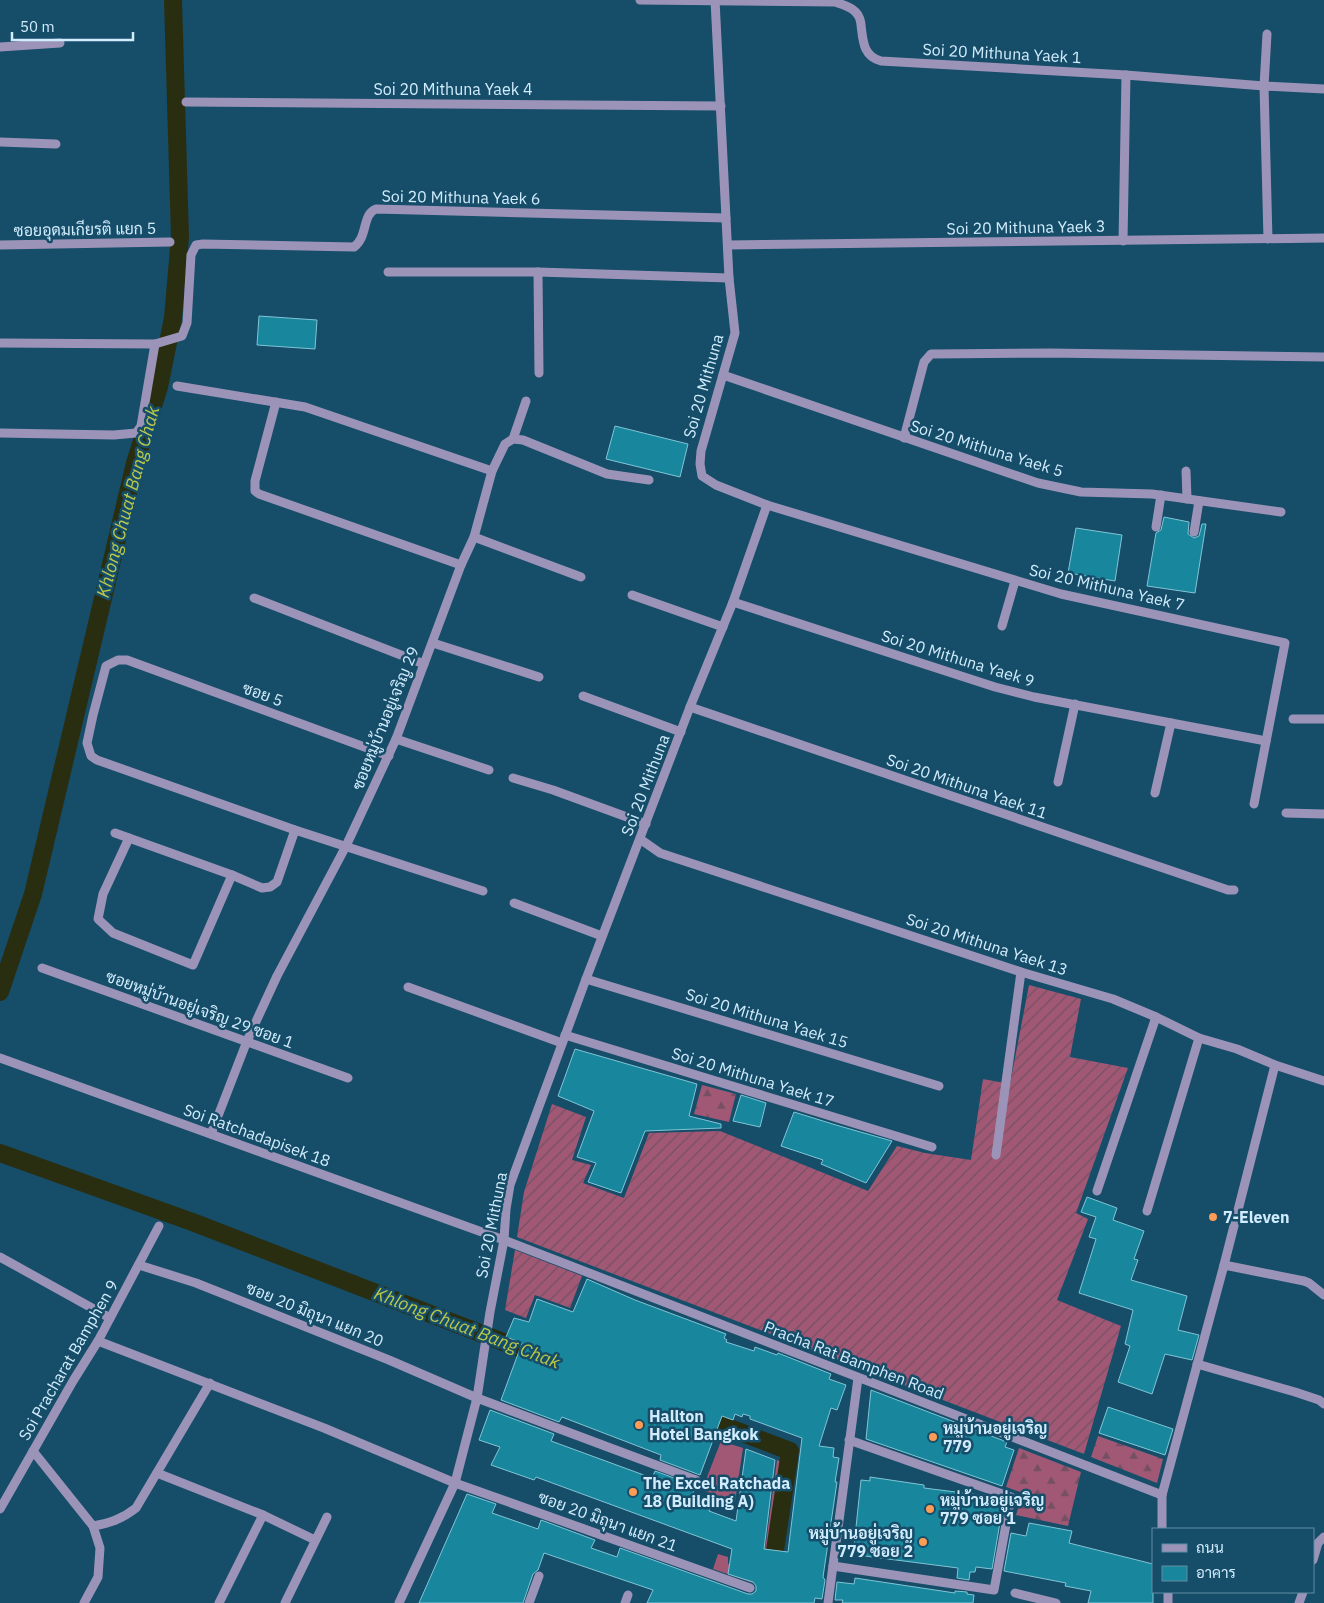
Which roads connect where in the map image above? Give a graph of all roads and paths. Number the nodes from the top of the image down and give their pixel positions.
1 (640, 0) edge
2 (715, 1) edge
3 (1266, 34) dead end
4 (60, 43) dead end
5 (0, 47) edge
6 (1126, 75) junction
7 (1264, 86) junction
8 (1324, 89) edge
9 (186, 102) dead end
10 (720, 106) junction
11 (0, 142) edge
12 (56, 144) dead end
13 (726, 218) junction
14 (1324, 238) edge
15 (1268, 239) junction
16 (1123, 240) junction
17 (170, 242) dead end
18 (0, 245) edge
19 (728, 245) junction
20 (388, 272) dead end
21 (538, 272) junction
22 (730, 278) junction
23 (0, 342) edge
24 (158, 344) junction
25 (1324, 357) edge
26 (538, 373) dead end
27 (723, 375) junction
28 (177, 386) dead end
29 (526, 401) dead end
30 (276, 402) junction
31 (0, 433) edge
32 (904, 438) junction
33 (513, 439) junction
34 (492, 471) junction
35 (1186, 471) dead end
36 (649, 480) dead end
37 (1160, 495) junction
38 (1187, 499) junction
39 (1199, 501) junction
40 (767, 505) junction
41 (1281, 512) dead end
42 (1156, 527) dead end
43 (1194, 532) dead end
44 (474, 537) junction
45 (461, 564) junction
46 (581, 577) dead end
47 (1015, 581) junction
48 (632, 595) dead end
49 (254, 598) dead end
50 (733, 602) junction
51 (1002, 626) dead end
52 (723, 627) junction
53 (433, 643) junction
54 (424, 664) junction
55 (539, 677) dead end
56 (583, 696) dead end
57 (1075, 704) junction
58 (690, 708) junction
59 (1293, 719) dead end
60 (1324, 719) edge
61 (1171, 723) junction
62 (681, 732) junction
63 (396, 740) junction
64 (1266, 740) junction
65 (389, 756) junction
66 (489, 770) dead end
67 (513, 778) dead end
68 (1058, 782) dead end
69 (1155, 793) dead end
70 (1254, 804) dead end
71 (1286, 813) dead end
72 (1324, 814) edge
73 (646, 824) junction
74 (295, 830) junction
75 (115, 833) dead end
76 (129, 838) junction
77 (640, 839) junction
78 (346, 846) junction
79 (232, 875) junction
80 (1234, 890) dead end
81 (483, 891) dead end
82 (514, 903) dead end
83 (602, 936) junction
84 (42, 968) dead end
85 (1021, 972) junction
86 (586, 979) junction
87 (408, 987) dead end
88 (1156, 1017) junction
89 (1199, 1038) junction
90 (564, 1039) junction
91 (246, 1041) junction
92 (2, 1059) edge
93 (1275, 1065) junction
94 (348, 1078) dead end
95 (1324, 1081) edge
96 (938, 1086) dead end
97 (211, 1134) junction
98 (932, 1147) dead end
99 (996, 1155) dead end
100 (1097, 1191) dead end
101 (1147, 1211) dead end
102 (160, 1226) dead end
103 (504, 1240) junction
104 (0, 1257) edge
105 (1224, 1264) junction
106 (139, 1265) junction
107 (1324, 1295) edge
108 (110, 1318) junction
109 (98, 1341) junction
110 (1197, 1364) junction
111 (858, 1378) junction
112 (210, 1383) junction
113 (477, 1398) junction
114 (1324, 1404) edge
115 (849, 1440) junction
116 (33, 1451) junction
117 (157, 1473) junction
118 (696, 1480) dead end
119 (455, 1483) junction
120 (1162, 1495) junction
121 (0, 1509) edge
122 (263, 1515) junction
123 (326, 1517) dead end
124 (93, 1526) junction
125 (1162, 1528) edge
126 (1324, 1537) edge
127 (315, 1540) junction
128 (1314, 1556) edge
129 (832, 1566) junction
130 (539, 1576) dead end
131 (750, 1588) dead end
132 (1015, 1593) dead end
133 (84, 1603) edge
134 (219, 1603) edge
135 (285, 1603) edge
136 (400, 1603) edge
137 (529, 1603) edge
138 (828, 1603) edge
139 (1056, 1603) edge

1 - 2 street, Soi 20 Mithuna Yaek 1
2 - 6 street, Soi 20 Mithuna Yaek 1
2 - 10 street, Soi 20 Mithuna
3 - 7 street
4 - 5 street
6 - 7 street, Soi 20 Mithuna Yaek 1
6 - 16 street
7 - 8 street, Soi 20 Mithuna Yaek 1
7 - 15 street
9 - 10 street, Soi 20 Mithuna Yaek 4
10 - 13 street, Soi 20 Mithuna
11 - 12 street
13 - 19 street, Soi 20 Mithuna
13 - 24 street, Soi 20 Mithuna Yaek 6
14 - 15 street, Soi 20 Mithuna Yaek 3
15 - 16 street, Soi 20 Mithuna Yaek 3
16 - 19 street, Soi 20 Mithuna Yaek 3
17 - 18 street, ซอยอุดมเกียรติ แยก 5
19 - 22 street, Soi 20 Mithuna
20 - 21 street
21 - 22 street
21 - 26 street
22 - 27 street, Soi 20 Mithuna
23 - 24 street, Soi 20 Mithuna Yaek 6
24 - 31 street
25 - 32 street
27 - 32 street, Soi 20 Mithuna Yaek 5
27 - 40 street, Soi 20 Mithuna
28 - 30 street
29 - 33 street, ซอยหมู่บ้านอยู่เจริญ 29
30 - 34 street
30 - 45 street
32 - 37 street, Soi 20 Mithuna Yaek 5
33 - 34 street, ซอยหมู่บ้านอยู่เจริญ 29
33 - 36 street
34 - 44 street, ซอยหมู่บ้านอยู่เจริญ 29
35 - 38 street
37 - 38 street, Soi 20 Mithuna Yaek 5
37 - 42 street
38 - 39 street, Soi 20 Mithuna Yaek 5
39 - 41 street, Soi 20 Mithuna Yaek 5
39 - 43 street
40 - 47 street, Soi 20 Mithuna Yaek 7
40 - 50 street, Soi 20 Mithuna
44 - 45 street, ซอยหมู่บ้านอยู่เจริญ 29
44 - 46 street
45 - 53 street, ซอยหมู่บ้านอยู่เจริญ 29
47 - 51 street
47 - 64 street, Soi 20 Mithuna Yaek 7
48 - 52 street
49 - 54 street
50 - 52 street, Soi 20 Mithuna
50 - 57 street, Soi 20 Mithuna Yaek 9
52 - 58 street, Soi 20 Mithuna
53 - 54 street, ซอยหมู่บ้านอยู่เจริญ 29
53 - 55 street
54 - 63 street, ซอยหมู่บ้านอยู่เจริญ 29
56 - 62 street
57 - 61 street, Soi 20 Mithuna Yaek 9
57 - 68 street
58 - 62 street, Soi 20 Mithuna
58 - 80 street, Soi 20 Mithuna Yaek 11
59 - 60 street
61 - 64 street, Soi 20 Mithuna Yaek 9
61 - 69 street
62 - 73 street, Soi 20 Mithuna
63 - 65 street, ซอยหมู่บ้านอยู่เจริญ 29
63 - 66 street
64 - 70 street, Soi 20 Mithuna Yaek 7
65 - 74 street, ซอย 5
65 - 78 street, ซอยหมู่บ้านอยู่เจริญ 29
67 - 73 street
71 - 72 street
73 - 77 street, Soi 20 Mithuna
74 - 78 street
74 - 79 street
75 - 76 street
76 - 79 street
76 - 79 street
77 - 83 street, Soi 20 Mithuna
77 - 85 street, Soi 20 Mithuna Yaek 13
78 - 81 street
78 - 91 street, ซอยหมู่บ้านอยู่เจริญ 29
82 - 83 street
83 - 86 street, Soi 20 Mithuna
84 - 91 street, ซอยหมู่บ้านอยู่เจริญ 29 ซอย 1
85 - 88 street, Soi 20 Mithuna Yaek 13
85 - 99 street
86 - 90 street, Soi 20 Mithuna
86 - 96 street, Soi 20 Mithuna Yaek 15
87 - 90 street, Soi 20 Mithuna Yaek 17
88 - 89 street, Soi 20 Mithuna Yaek 13
88 - 100 street
89 - 93 street, Soi 20 Mithuna Yaek 13
89 - 101 street
90 - 98 street, Soi 20 Mithuna Yaek 17
90 - 103 street, Soi 20 Mithuna
91 - 94 street, ซอยหมู่บ้านอยู่เจริญ 29 ซอย 1
91 - 97 street, ซอยหมู่บ้านอยู่เจริญ 29
92 - 97 street, Soi Ratchadapisek 18
93 - 95 street, Soi 20 Mithuna Yaek 13
93 - 105 street
97 - 103 street, Soi Ratchadapisek 18
102 - 106 street, Soi Pracharat Bamphen 9
103 - 111 street, Pracha Rat Bamphen Road
103 - 113 street, Soi 20 Mithuna
104 - 108 street
105 - 107 street
105 - 110 street
106 - 108 street, Soi Pracharat Bamphen 9
106 - 113 street, ซอย 20 มิถุนา แยก 20
108 - 109 street, Soi Pracharat Bamphen 9
109 - 112 street, ซอย 20 มิถุนา แยก 21
109 - 116 street, Soi Pracharat Bamphen 9
110 - 114 street
110 - 120 street
111 - 115 street
111 - 120 street, Pracha Rat Bamphen Road
112 - 117 street
112 - 119 street, ซอย 20 มิถุนา แยก 21
113 - 118 street, ซอย 20 มิถุนา แยก 20
113 - 119 street, Soi 20 Mithuna
115 - 129 street
115 - 129 street
116 - 121 street, Soi Pracharat Bamphen 9
116 - 124 street
117 - 122 street
117 - 124 street
119 - 131 street, ซอย 20 มิถุนา แยก 21
119 - 136 street, Soi 20 Mithuna
120 - 125 street
122 - 127 street
122 - 134 street
123 - 127 street
124 - 133 street
126 - 128 street
127 - 135 street
129 - 138 street
130 - 137 street
132 - 139 street

